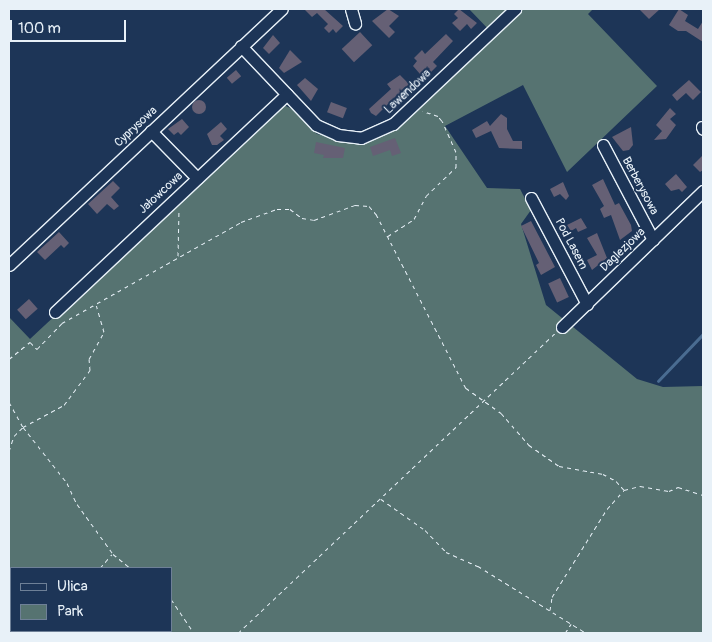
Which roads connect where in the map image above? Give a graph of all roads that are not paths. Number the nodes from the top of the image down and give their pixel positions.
1 (282, 9) edge
2 (351, 9) edge
3 (514, 9) edge
4 (356, 22) dead end
5 (241, 46) junction
6 (286, 94) junction
7 (151, 130) junction
8 (603, 145) dead end
9 (197, 178) junction
10 (703, 191) edge
11 (531, 198) dead end
12 (653, 240) junction
13 (9, 265) edge
14 (587, 304) junction
15 (54, 312) dead end
16 (562, 327) road end

1 - 5 street, Cyprysowa
2 - 4 street
3 - 6 street, Lawendowa
5 - 6 street, Lawendowa
5 - 7 street, Cyprysowa
6 - 9 street, Jałowcowa
7 - 9 street
7 - 13 street, Cyprysowa
8 - 12 street, Berberysowa
9 - 15 street, Jałowcowa
10 - 12 street, Daglezjowa
11 - 14 street, Pod Lasem
12 - 14 street, Daglezjowa
14 - 16 street, Daglezjowa

